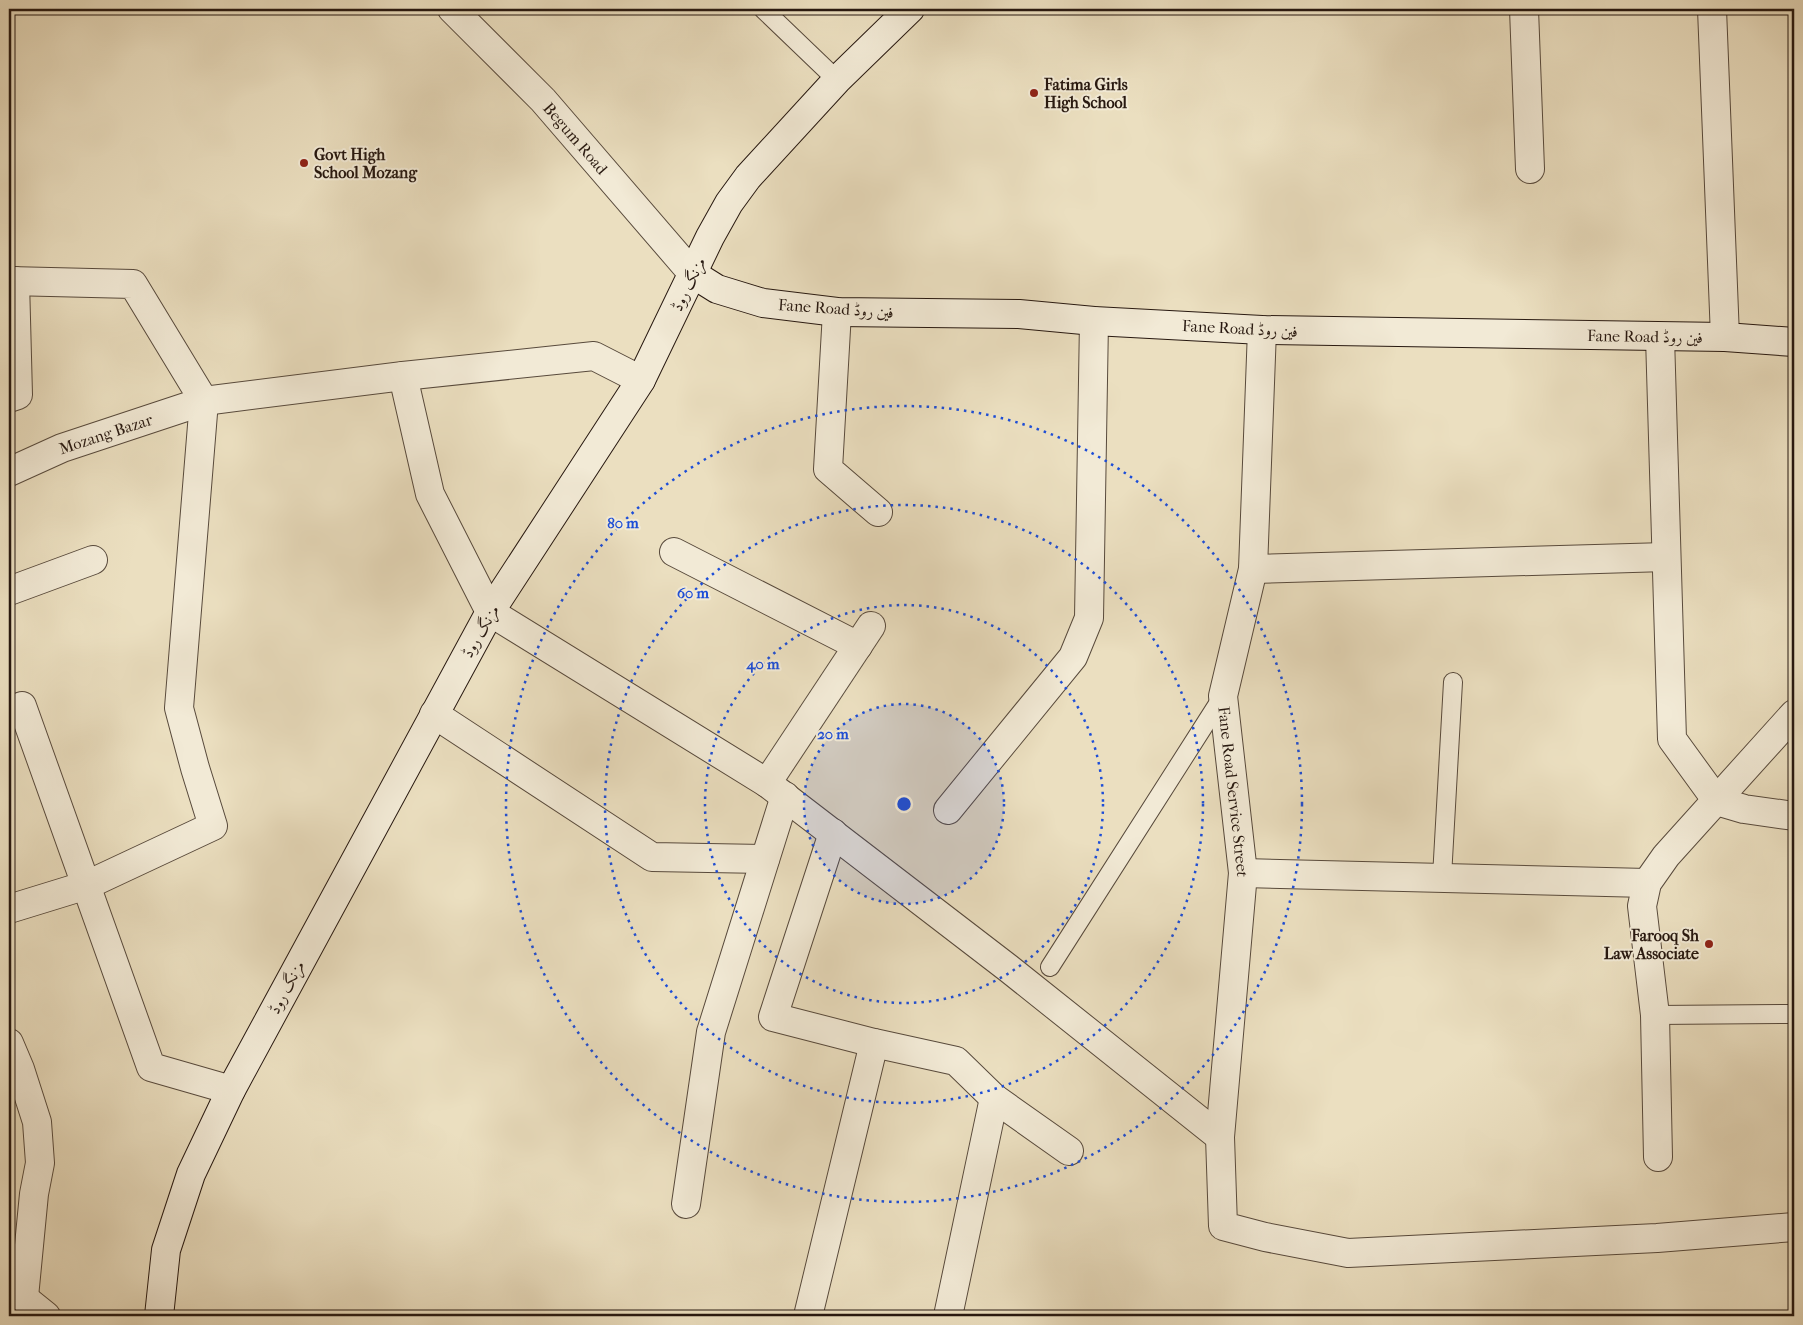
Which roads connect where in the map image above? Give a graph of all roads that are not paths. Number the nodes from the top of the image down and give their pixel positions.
1 (452, 9) edge
2 (763, 9) edge
3 (910, 9) edge
4 (1524, 9) edge
5 (1712, 9) edge
6 (837, 80) junction
7 (1530, 168) dead end
8 (693, 274) junction
9 (12, 281) edge
10 (837, 312) junction
11 (1094, 321) junction
12 (1262, 330) junction
13 (1660, 337) junction
14 (1725, 337) junction
15 (1794, 342) edge
16 (403, 376) junction
17 (641, 380) junction
18 (9, 398) edge
19 (204, 401) junction
20 (9, 472) edge
21 (878, 512) dead end
22 (674, 552) dead end
23 (1666, 557) junction
24 (93, 560) dead end
25 (1253, 569) junction
26 (9, 591) edge
27 (490, 612) junction
28 (1453, 682) dead end
29 (1223, 696) junction
30 (9, 711) edge
31 (434, 714) junction
32 (1794, 714) edge
33 (776, 789) junction
34 (1717, 801) junction
35 (948, 810) dead end
36 (1794, 816) edge
37 (833, 833) junction
38 (765, 859) junction
39 (1243, 873) junction
40 (1442, 877) junction
41 (1647, 883) junction
42 (86, 886) junction
43 (9, 909) edge
44 (1050, 967) dead end
45 (1794, 1014) edge
46 (1655, 1015) junction
47 (9, 1043) edge
48 (874, 1043) junction
49 (230, 1090) junction
50 (994, 1098) junction
51 (1220, 1137) junction
52 (1069, 1151) dead end
53 (1658, 1157) dead end
54 (686, 1204) dead end
55 (1794, 1227) edge
56 (9, 1265) edge
57 (16, 1291) edge
58 (46, 1316) edge
59 (159, 1316) edge
60 (808, 1316) edge
61 (948, 1316) edge

1 - 8 street, Begum Road
2 - 6 lane
3 - 6 street, مزنگ روڈ
4 - 7 street
5 - 14 street
6 - 8 street, مزنگ روڈ
8 - 10 street, Fane Road فین روڈ
8 - 17 street, مزنگ روڈ
9 - 18 street
9 - 19 street
10 - 11 street, Fane Road فین روڈ
10 - 21 street
11 - 12 street, Fane Road فین روڈ
11 - 35 street
12 - 13 street, Fane Road فین روڈ
12 - 25 street, Fane Road Service Street
13 - 14 street, Fane Road فین روڈ
13 - 23 street
14 - 15 street, Fane Road فین روڈ
16 - 17 street, Mozang Bazar
16 - 19 street, Mozang Bazar
16 - 27 street
17 - 27 street, مزنگ روڈ
19 - 20 street, Mozang Bazar
19 - 42 street
22 - 33 street
23 - 25 street
23 - 34 street
24 - 26 street
25 - 29 street, Fane Road Service Street
27 - 31 street, مزنگ روڈ
27 - 33 street
28 - 40 lane
29 - 39 street, Fane Road Service Street
29 - 44 lane
30 - 42 street
31 - 38 street
31 - 49 street, مزنگ روڈ
32 - 34 street
33 - 37 street
33 - 38 street
34 - 36 street
34 - 41 street
37 - 48 street
37 - 51 street
38 - 54 street
39 - 40 street
39 - 51 street, Fane Road Service Street
40 - 41 street
41 - 46 street
42 - 43 street
42 - 49 street
45 - 46 lane
46 - 53 street
47 - 57 street
48 - 50 street
48 - 60 street
49 - 59 street, مزنگ روڈ
50 - 52 street
50 - 61 street
51 - 55 street, Fane Road Service Street
56 - 57 street
57 - 58 street

